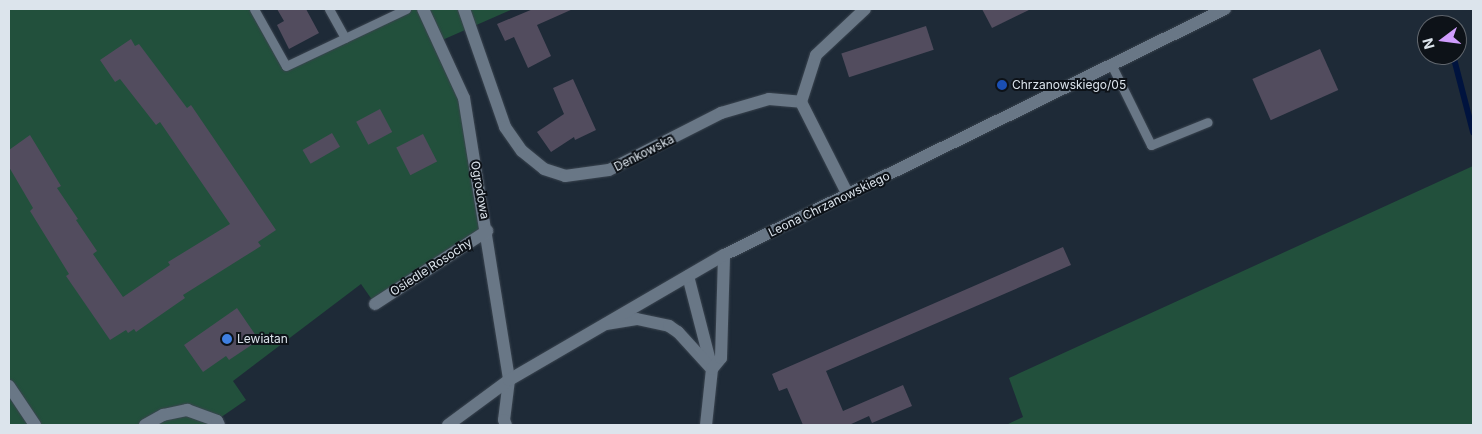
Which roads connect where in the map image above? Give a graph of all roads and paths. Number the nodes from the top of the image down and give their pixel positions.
1 (254, 9) edge
2 (330, 9) edge
3 (406, 9) edge
4 (423, 9) edge
5 (464, 9) edge
6 (865, 9) edge
7 (1226, 9) edge
8 (345, 38) junction
9 (1112, 66) junction
10 (801, 102) junction
11 (1208, 122) dead end
12 (848, 194) junction
13 (487, 231) junction
14 (724, 255) junction
15 (688, 276) junction
16 (376, 304) dead end
17 (602, 325) junction
18 (712, 368) junction
19 (509, 380) junction
20 (9, 386) edge
21 (35, 425) edge
22 (145, 425) edge
23 (220, 425) edge
24 (448, 425) edge
25 (506, 425) edge
26 (706, 425) edge

1 - 8 lane
2 - 8 lane
3 - 8 lane
4 - 13 street, Ogrodowa
5 - 10 street, Denkowska
6 - 10 street
7 - 9 street, Leona Chrzanowskiego
9 - 11 lane
9 - 12 street, Leona Chrzanowskiego
10 - 12 street
12 - 14 street, Leona Chrzanowskiego
13 - 16 street, Osiedle Rosochy
13 - 19 street, Ogrodowa
14 - 15 street, Leona Chrzanowskiego
14 - 18 street
15 - 17 street, Leona Chrzanowskiego
15 - 18 street
17 - 18 street
17 - 19 street, Leona Chrzanowskiego
18 - 26 street
19 - 24 street, Leona Chrzanowskiego
19 - 25 street, Ogrodowa
20 - 21 street
22 - 23 street

